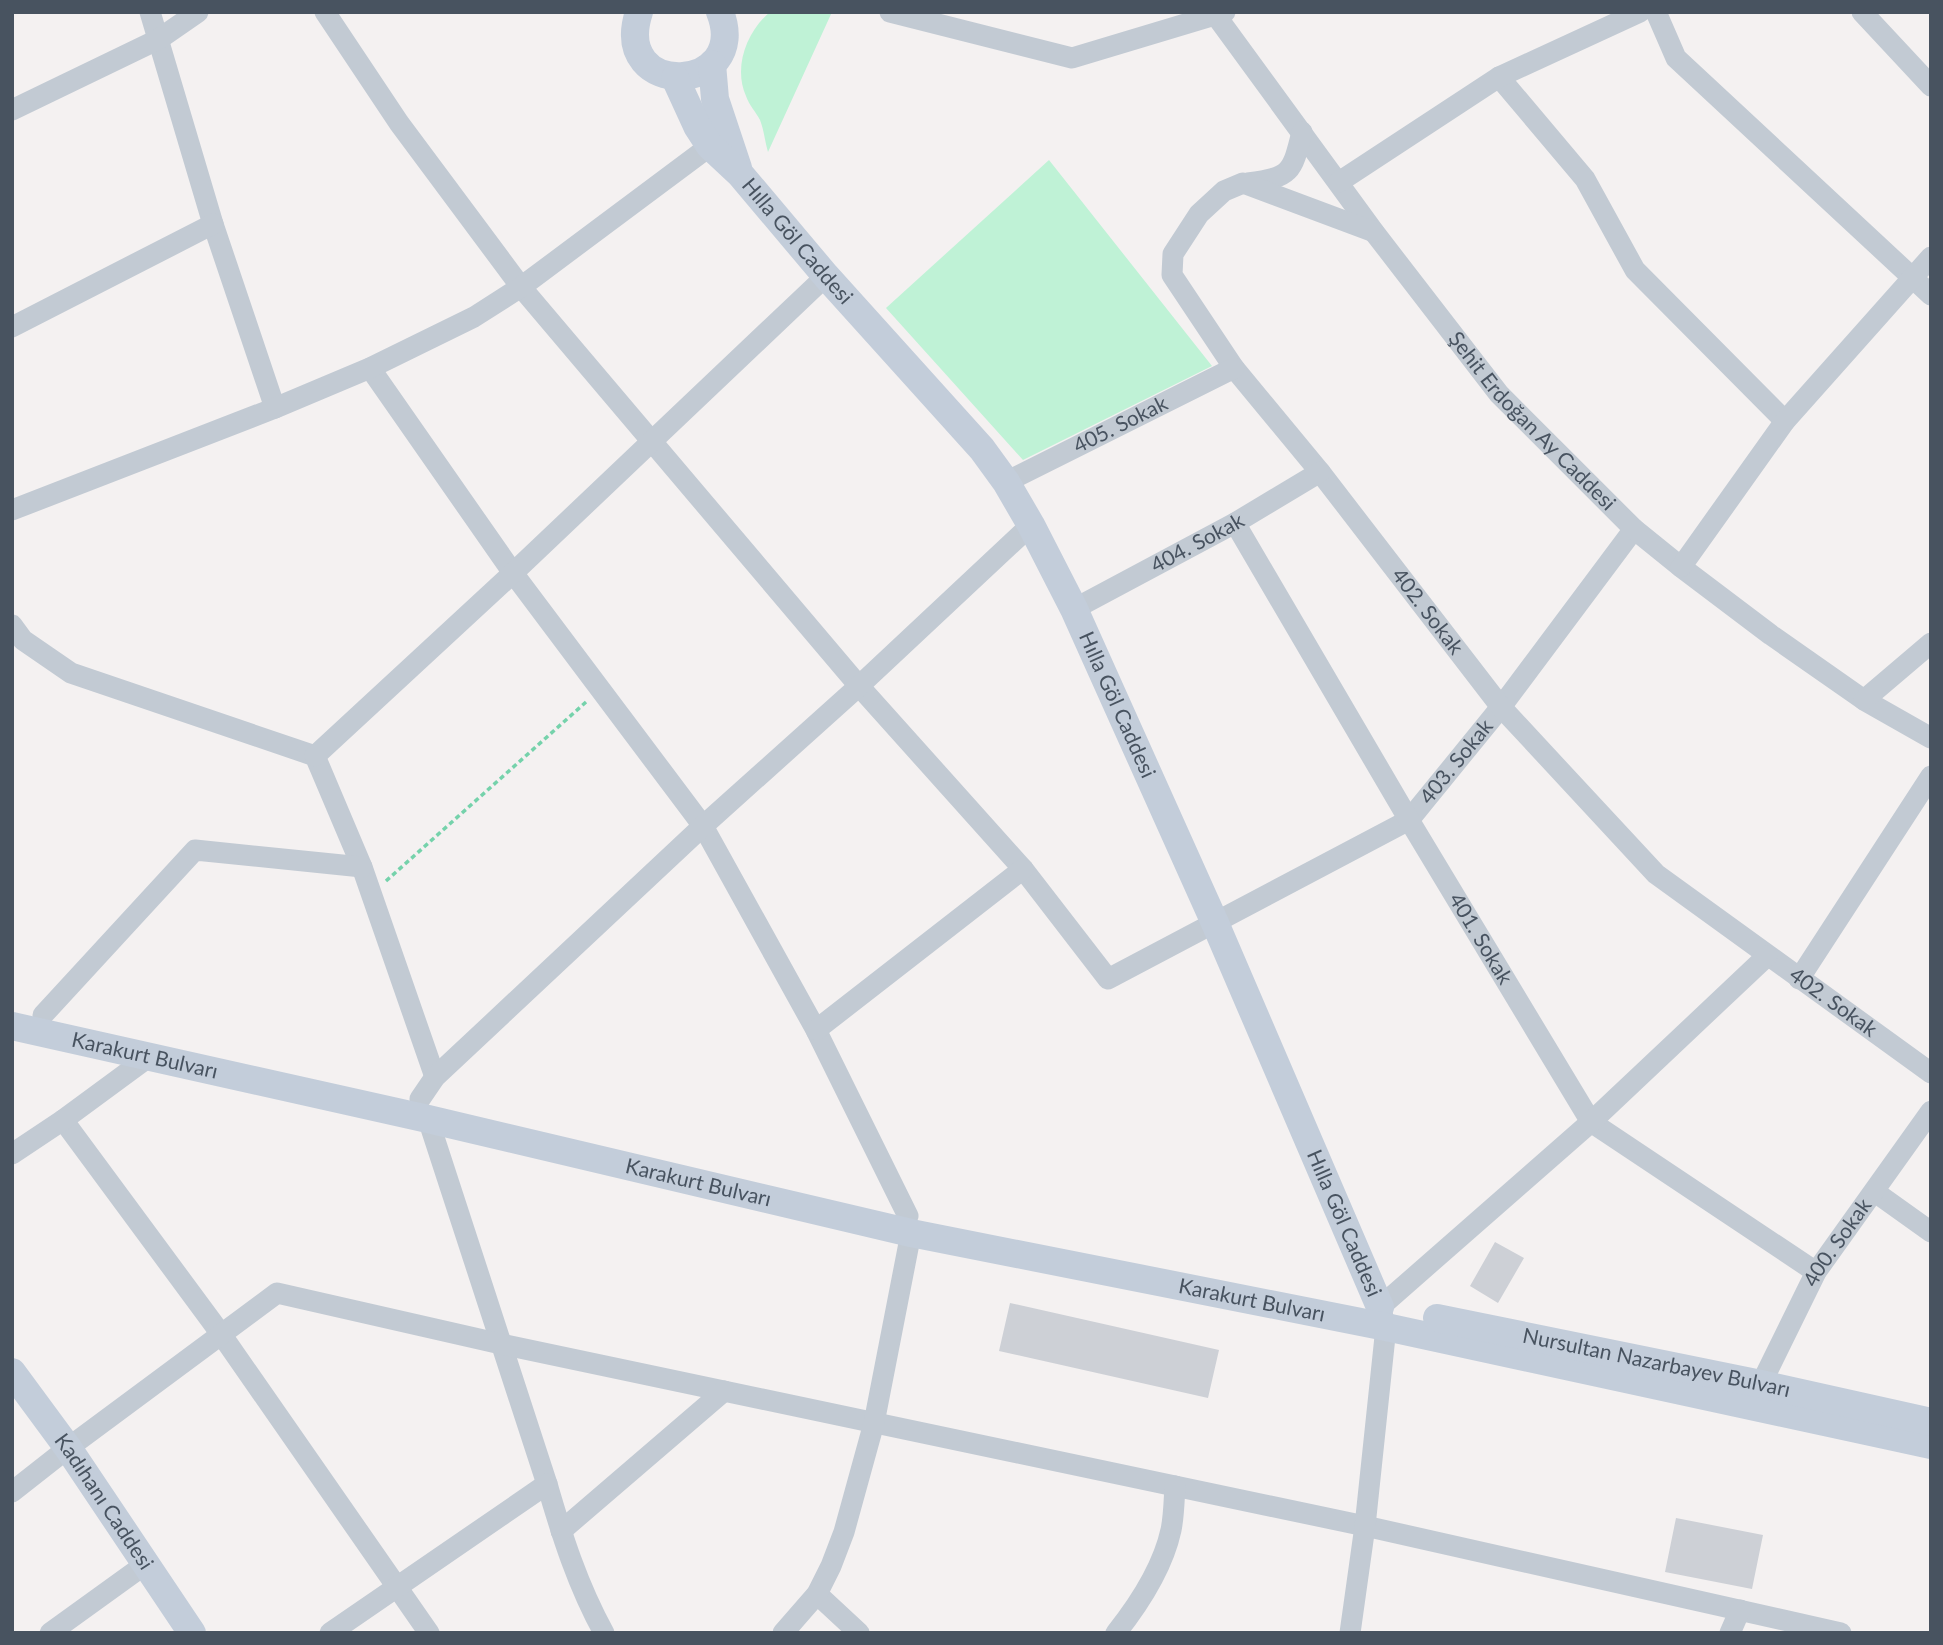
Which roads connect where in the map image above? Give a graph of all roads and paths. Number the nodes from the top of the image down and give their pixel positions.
1 (150, 12) edge
2 (198, 12) edge
3 (325, 12) edge
4 (890, 12) edge
5 (1640, 12) edge
6 (1656, 12) edge
7 (1862, 12) edge
8 (727, 16) edge
9 (1207, 16) edge
10 (629, 17) edge
11 (159, 39) junction
12 (712, 64) junction
13 (1499, 77) junction
14 (675, 78) junction
15 (1931, 86) edge
16 (12, 110) edge
17 (1302, 132) junction
18 (710, 146) junction
19 (740, 174) junction
20 (1339, 182) junction
21 (1244, 183) junction
22 (213, 224) junction
23 (1374, 232) junction
24 (1931, 257) edge
25 (826, 276) junction
26 (1913, 277) junction
27 (521, 287) junction
28 (1931, 295) edge
29 (12, 327) edge
30 (1234, 368) junction
31 (370, 369) junction
32 (275, 408) junction
33 (1785, 421) junction
34 (653, 441) junction
35 (1320, 472) junction
36 (1006, 482) junction
37 (12, 510) edge
38 (1235, 523) junction
39 (1031, 525) junction
40 (1634, 529) junction
41 (1681, 567) junction
42 (513, 573) junction
43 (1074, 609) junction
44 (12, 625) edge
45 (1931, 643) edge
46 (859, 685) junction
47 (601, 689) junction
48 (1864, 699) junction
49 (1501, 707) junction
50 (1931, 738) edge
51 (315, 756) junction
52 (1931, 775) edge
53 (1409, 820) junction
54 (703, 826) junction
55 (362, 867) junction
56 (1023, 869) junction
57 (371, 894) junction
58 (1215, 923) junction
59 (1767, 956) junction
60 (1799, 979) junction
61 (12, 1006) edge
62 (43, 1014) junction
63 (12, 1026) edge
64 (816, 1030) junction
65 (150, 1056) junction
66 (1931, 1073) edge
67 (428, 1098) junction
68 (1931, 1111) edge
69 (63, 1120) junction
70 (1591, 1122) junction
71 (12, 1154) edge
72 (1875, 1192) junction
73 (909, 1225) junction
74 (1931, 1232) edge
75 (1816, 1272) junction
76 (1383, 1317) junction
77 (221, 1334) junction
78 (501, 1344) junction
79 (12, 1372) edge
80 (1761, 1384) junction
81 (724, 1391) junction
82 (1931, 1422) edge
83 (874, 1423) junction
84 (1931, 1444) edge
85 (68, 1448) junction
86 (547, 1484) junction
87 (1175, 1486) junction
88 (12, 1492) edge
89 (1365, 1526) junction
90 (561, 1531) junction
91 (147, 1563) junction
92 (397, 1587) junction
93 (817, 1594) junction
94 (1740, 1610) junction
95 (50, 1633) edge
96 (192, 1633) edge
97 (330, 1633) edge
98 (429, 1633) edge
99 (604, 1633) edge
100 (783, 1633) edge
101 (859, 1633) edge
102 (1116, 1633) edge
103 (1350, 1633) edge
104 (1730, 1633) edge
105 (1841, 1633) edge

1 - 11 street
2 - 11 street
3 - 27 street
4 - 9 street
5 - 13 street
6 - 26 street
7 - 15 street
8 - 12 main road
9 - 17 street, Şehit Erdoğan Ay Caddesi
10 - 14 main road
11 - 16 street
11 - 22 street
12 - 14 main road
12 - 19 main road
13 - 20 street
13 - 33 street
14 - 18 main road
17 - 20 street, Şehit Erdoğan Ay Caddesi
17 - 21 street
18 - 19 main road
18 - 27 street
19 - 25 main road, Hılla Göl Caddesi
20 - 23 street, Şehit Erdoğan Ay Caddesi
21 - 23 street
21 - 30 street, 402. Sokak
22 - 29 street
22 - 32 street
23 - 40 street, Şehit Erdoğan Ay Caddesi
24 - 26 street
25 - 34 street
25 - 36 main road, Hılla Göl Caddesi
26 - 28 street
26 - 33 street
27 - 31 street
27 - 34 street
30 - 35 street, 402. Sokak
30 - 36 street, 405. Sokak
31 - 32 street
31 - 42 street
32 - 37 street
33 - 41 street
34 - 42 street
34 - 46 street
35 - 38 street, 404. Sokak
35 - 49 street, 402. Sokak
36 - 39 main road, Hılla Göl Caddesi
38 - 43 street, 404. Sokak
38 - 53 street, 401. Sokak
39 - 43 main road, Hılla Göl Caddesi
39 - 46 street
40 - 41 street, Şehit Erdoğan Ay Caddesi
40 - 49 street, 403. Sokak
41 - 48 street, Şehit Erdoğan Ay Caddesi
42 - 47 street
42 - 51 street
43 - 58 main road, Hılla Göl Caddesi
44 - 51 street
45 - 48 street
46 - 54 street
46 - 56 street
47 - 54 street
47 - 57 path
48 - 50 street, Şehit Erdoğan Ay Caddesi
49 - 53 street, 403. Sokak
49 - 59 street, 402. Sokak
51 - 55 street
52 - 60 street
53 - 58 street, 403. Sokak
53 - 70 street, 401. Sokak
54 - 64 street
54 - 67 street
55 - 57 street
55 - 62 street
56 - 58 street, 403. Sokak
56 - 64 street
57 - 67 street
58 - 76 main road, Hılla Göl Caddesi
59 - 60 street, 402. Sokak
59 - 70 street
60 - 66 street, 402. Sokak
61 - 62 main road, Karakurt Bulvarı
62 - 67 main road, Karakurt Bulvarı
63 - 65 main road, Karakurt Bulvarı
64 - 73 street
65 - 67 main road, Karakurt Bulvarı
65 - 69 street
67 - 73 main road, Karakurt Bulvarı
67 - 78 street
68 - 72 street, 400. Sokak
69 - 71 street
69 - 77 street
70 - 75 street, 401. Sokak
70 - 76 street
72 - 74 street
72 - 75 street, 400. Sokak
73 - 76 main road, Karakurt Bulvarı
73 - 83 street
75 - 80 street, 400. Sokak
76 - 80 main road, Nursultan Nazarbayev Bulvarı
76 - 84 main road, Nursultan Nazarbayev Bulvarı
76 - 89 street
77 - 78 street
77 - 85 street
77 - 92 street
78 - 81 street
78 - 86 street
79 - 85 main road, Kadıhanı Caddesi
80 - 82 main road, Nursultan Nazarbayev Bulvarı
81 - 83 street
81 - 90 street
83 - 87 street
83 - 93 street
85 - 88 street
85 - 91 main road, Kadıhanı Caddesi
86 - 90 street
86 - 92 street
87 - 89 street
87 - 102 street
89 - 94 street
89 - 103 street
90 - 99 street
91 - 95 street
91 - 96 main road, Kadıhanı Caddesi
92 - 97 street
92 - 98 street
93 - 100 street
93 - 101 street
94 - 104 street
94 - 105 street

